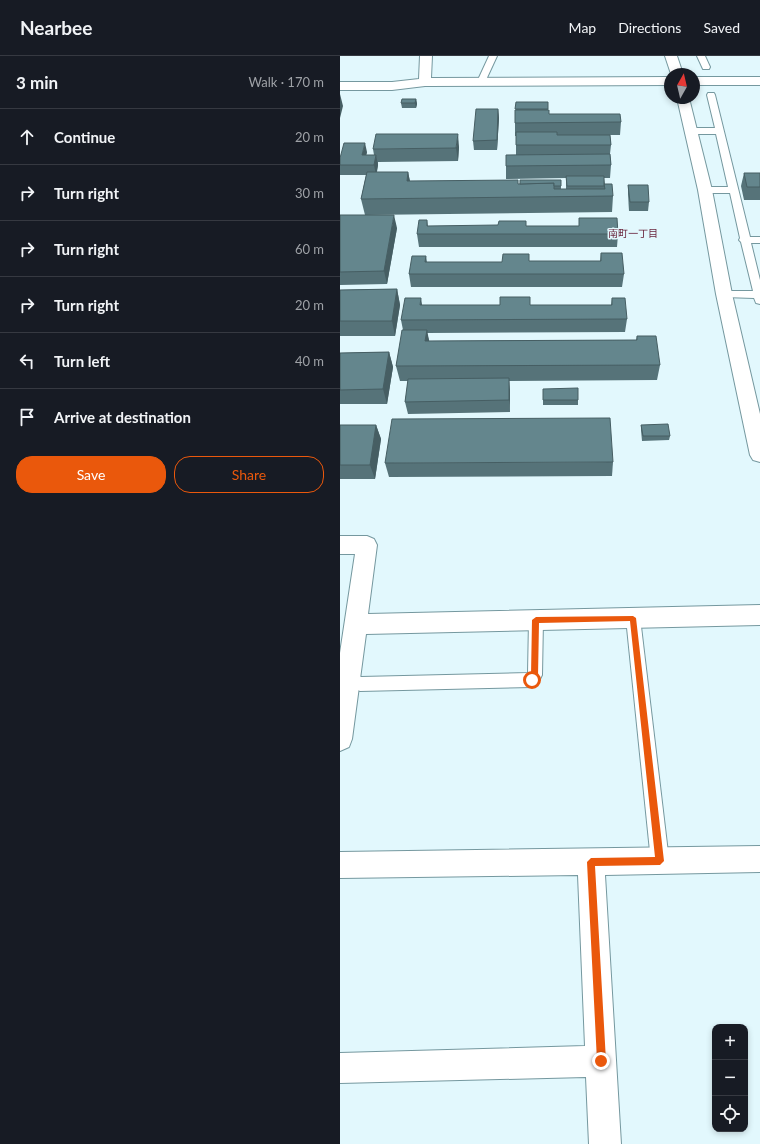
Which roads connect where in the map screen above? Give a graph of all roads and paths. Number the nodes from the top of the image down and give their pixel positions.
1 (426, 56) edge
2 (493, 56) edge
3 (671, 56) edge
4 (701, 56) edge
5 (706, 67) dead end
6 (675, 68) edge
7 (340, 78) edge
8 (664, 81) edge
9 (700, 81) edge
10 (760, 81) edge
11 (425, 82) junction
12 (481, 82) junction
13 (340, 86) edge
14 (711, 95) dead end
15 (684, 104) edge
16 (691, 131) junction
17 (719, 131) junction
18 (705, 190) junction
19 (734, 190) junction
20 (744, 240) junction
21 (760, 240) edge
22 (724, 294) junction
23 (759, 297) edge
24 (760, 455) edge
25 (340, 545) edge
26 (760, 615) edge
27 (633, 618) junction
28 (536, 620) junction
29 (355, 624) junction
30 (344, 678) edge
31 (340, 739) edge
32 (760, 859) edge
33 (660, 861) junction
34 (591, 862) junction
35 (340, 865) edge
36 (601, 1061) junction
37 (340, 1068) edge
38 (604, 1144) edge

1 - 11 street
2 - 12 lane
3 - 6 street
4 - 5 lane
7 - 11 street
8 - 12 street
9 - 10 street
11 - 12 street
11 - 13 street
14 - 17 lane
15 - 16 street
16 - 17 lane
16 - 18 street
17 - 19 lane
18 - 19 lane
18 - 22 street
19 - 20 lane
20 - 21 lane
20 - 23 lane
22 - 23 lane
22 - 24 street
25 - 29 street
26 - 27 street
27 - 28 street
27 - 33 lane
28 - 29 street
28 - 30 lane
29 - 30 street
30 - 31 street
32 - 33 street
33 - 34 street
34 - 35 street
34 - 36 street
36 - 37 street
36 - 38 street

